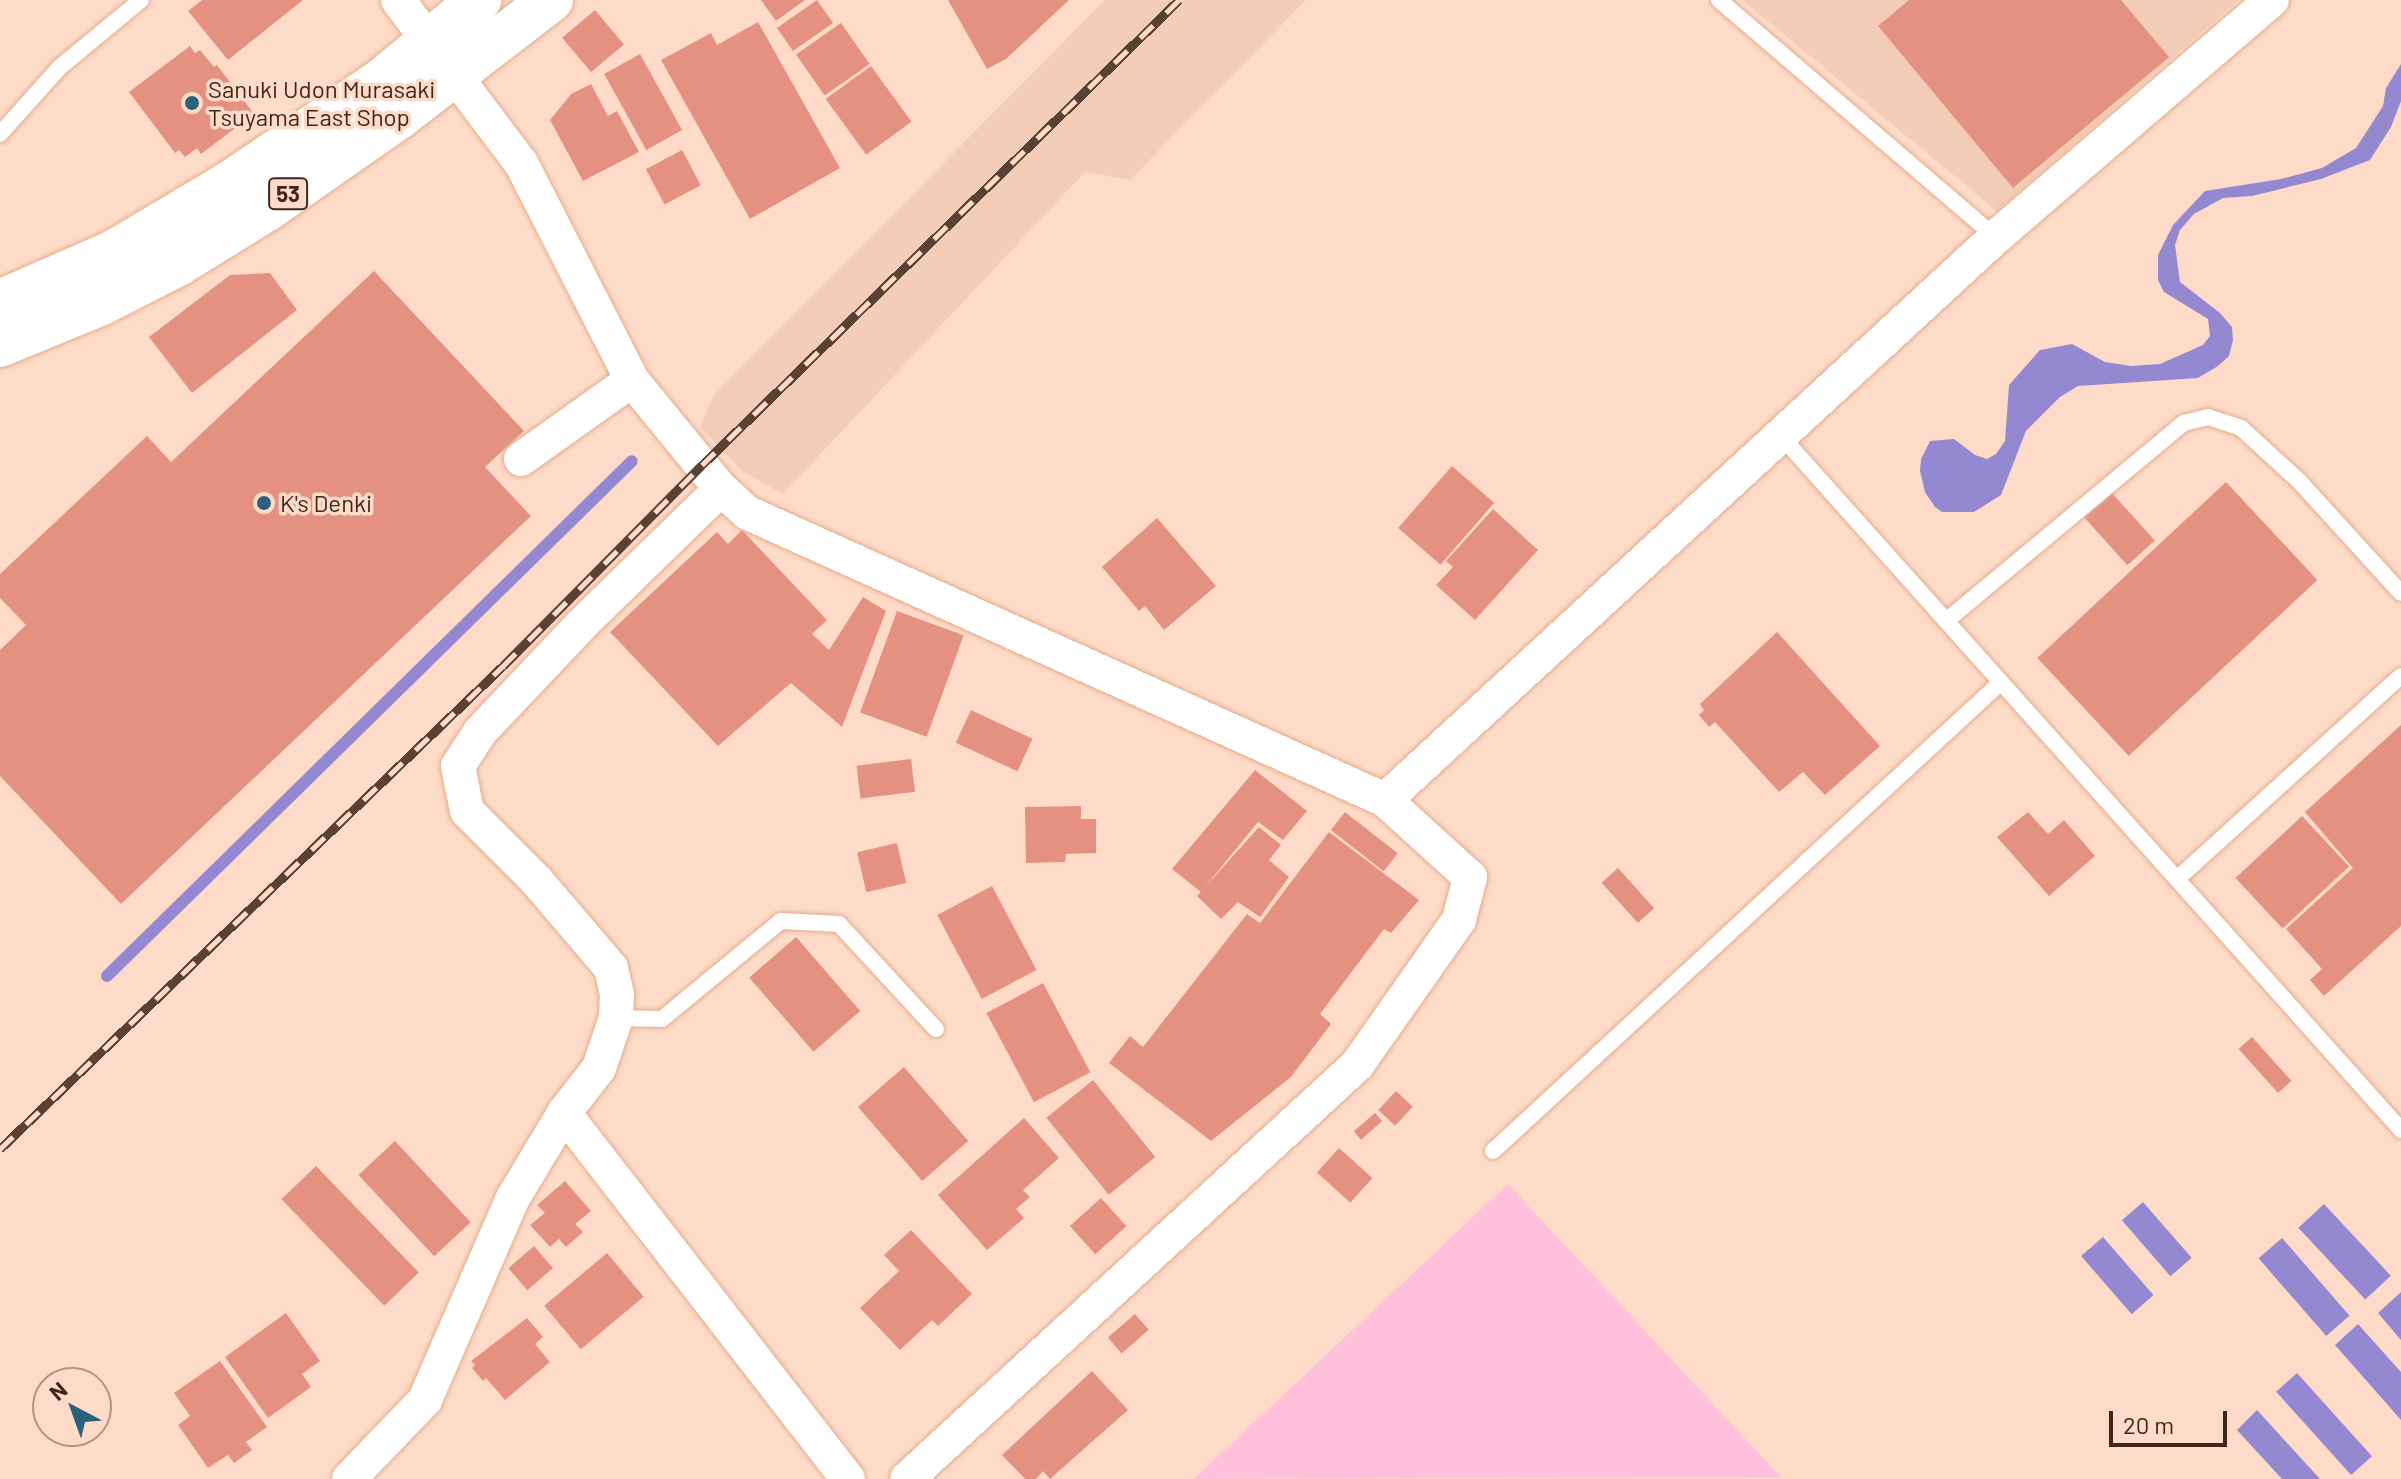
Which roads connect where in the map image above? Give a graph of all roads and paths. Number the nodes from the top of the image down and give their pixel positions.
1 (141, 0) edge
2 (398, 0) edge
3 (479, 0) edge
4 (551, 0) edge
5 (1719, 0) edge
6 (2272, 0) edge
7 (441, 57) junction
8 (0, 132) edge
9 (1996, 237) junction
10 (4, 329) edge
11 (632, 380) junction
12 (1781, 436) junction
13 (521, 459) dead end
14 (721, 489) junction
15 (2401, 593) edge
16 (1946, 621) junction
17 (2401, 676) edge
18 (2001, 682) junction
19 (1385, 800) junction
20 (2177, 879) junction
21 (616, 1018) junction
22 (936, 1029) dead end
23 (564, 1113) junction
24 (2401, 1130) edge
25 (1493, 1151) dead end
26 (349, 1479) edge
27 (848, 1479) edge
28 (907, 1479) edge

1 - 8 lane
2 - 7 street
3 - 7 highway, 53
4 - 7 highway, 53
5 - 9 lane
6 - 9 street
7 - 10 highway, 53
7 - 11 street
9 - 12 street
11 - 13 street
11 - 14 street
12 - 16 lane
12 - 19 street
14 - 19 street
14 - 21 street
15 - 16 lane
16 - 18 lane
17 - 20 lane
18 - 20 lane
18 - 25 lane
19 - 28 street
20 - 24 lane
21 - 22 lane
21 - 23 street
23 - 26 street
23 - 27 street

